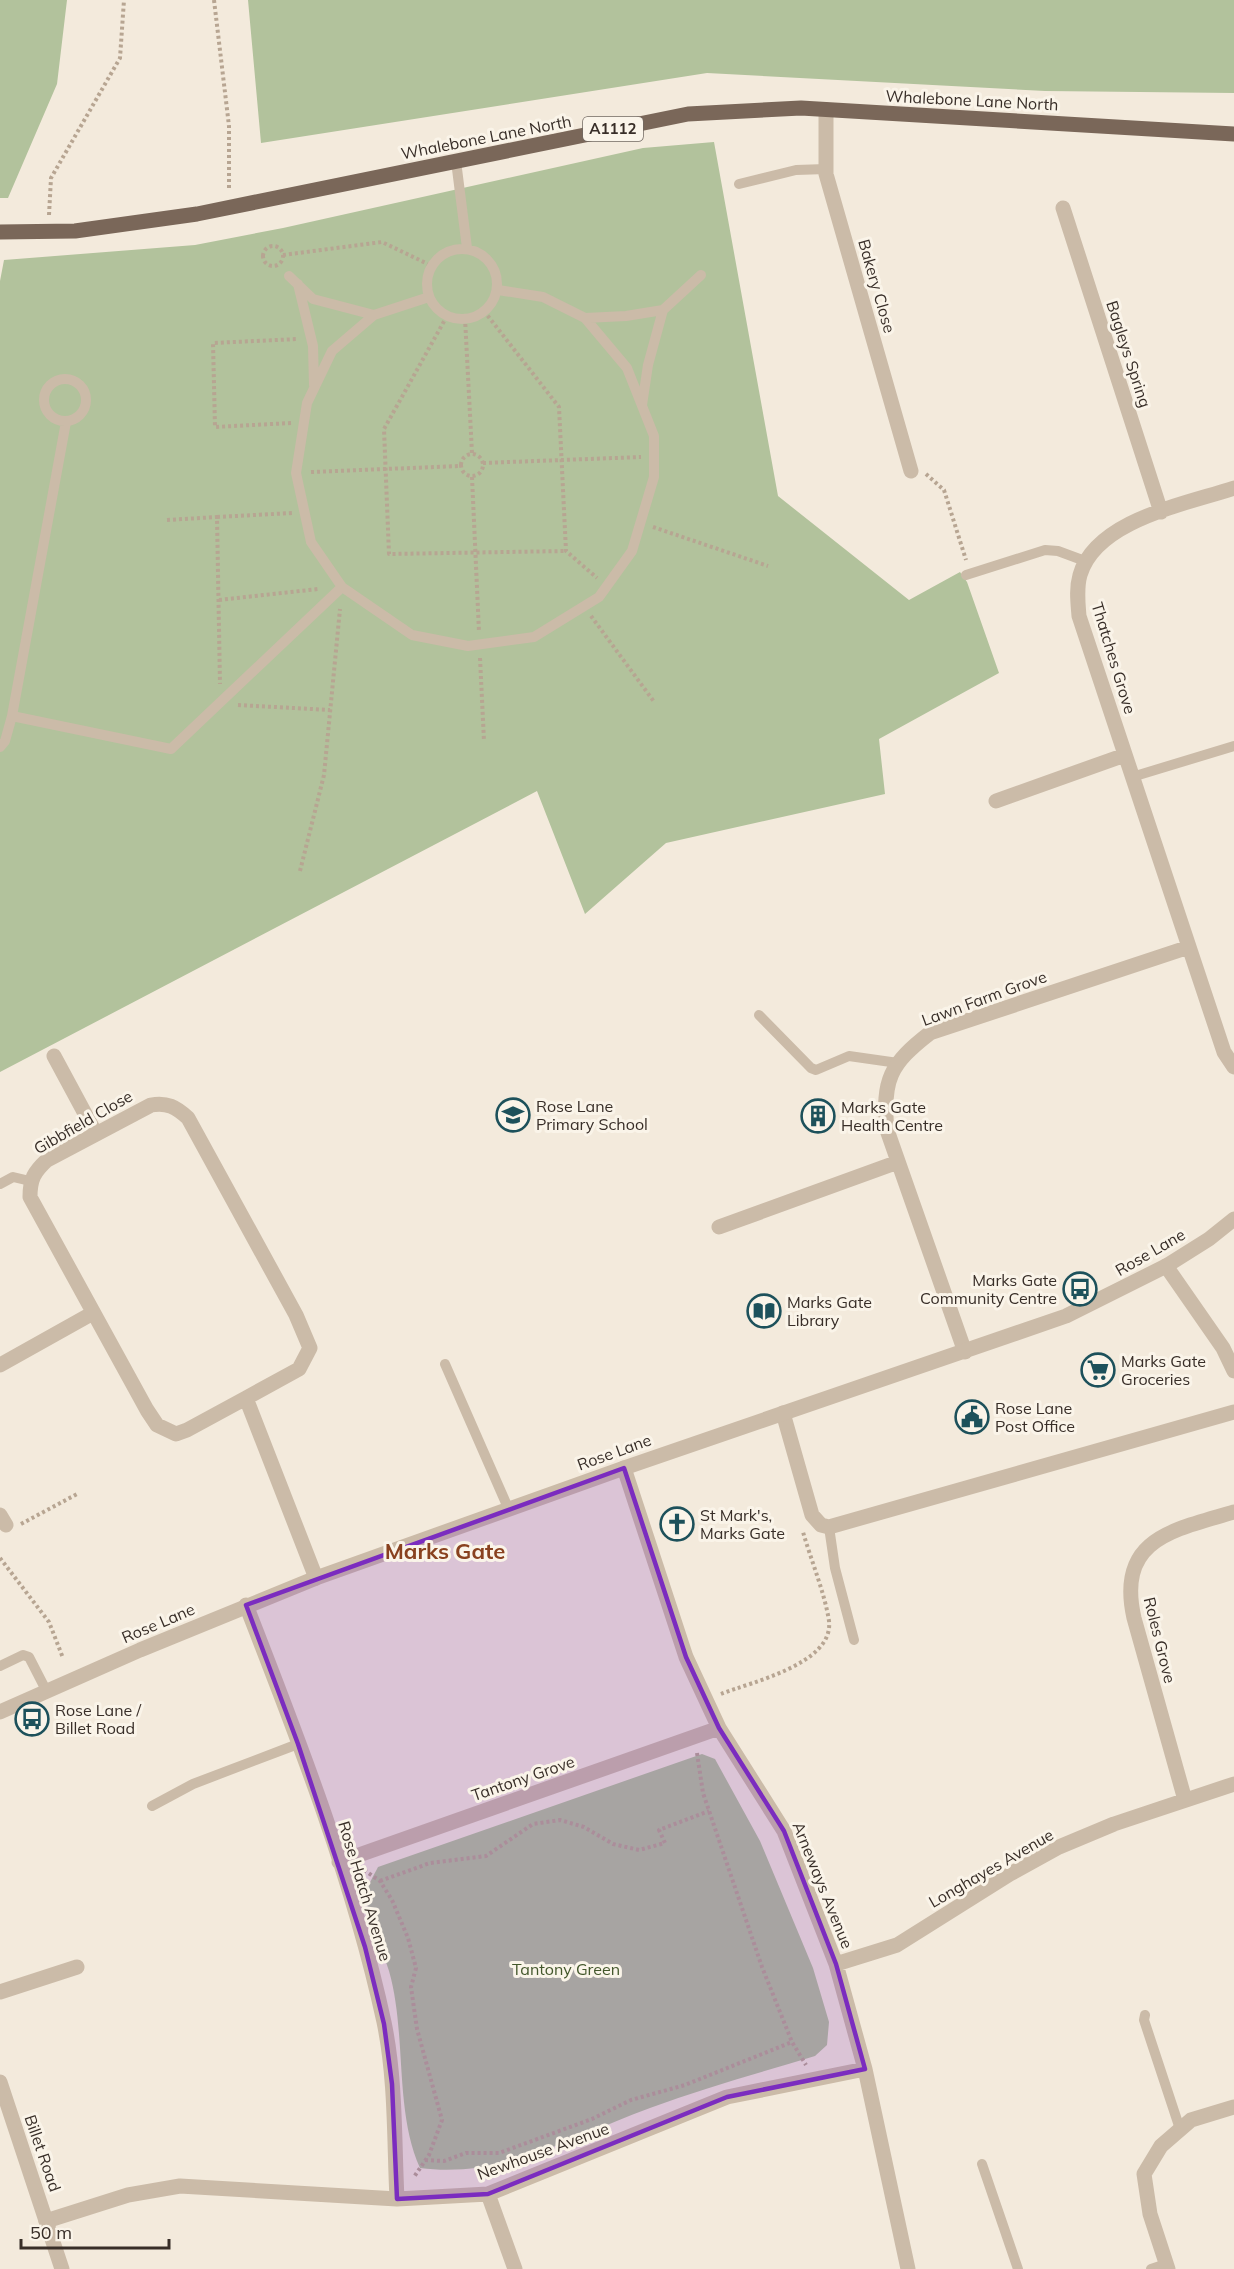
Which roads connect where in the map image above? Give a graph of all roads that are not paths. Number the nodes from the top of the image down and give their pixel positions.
1 (826, 110) junction
2 (1234, 134) edge
3 (456, 161) junction
4 (826, 169) junction
5 (739, 184) dead end
6 (1063, 208) dead end
7 (0, 232) edge
8 (467, 248) junction
9 (701, 275) dead end
10 (289, 276) dead end
11 (298, 284) junction
12 (498, 290) junction
13 (429, 297) junction
14 (663, 310) junction
15 (374, 315) junction
16 (585, 318) junction
17 (314, 388) junction
18 (642, 406) junction
19 (66, 422) junction
20 (913, 474) road end
21 (1234, 488) edge
22 (1161, 512) junction
23 (1085, 561) junction
24 (969, 572) road end
25 (342, 587) junction
26 (12, 716) junction
27 (1234, 746) edge
28 (0, 747) edge
29 (1125, 754) junction
30 (1132, 777) junction
31 (996, 801) dead end
32 (1189, 947) junction
33 (759, 1015) dead end
34 (54, 1056) dead end
35 (898, 1063) junction
36 (1234, 1067) edge
37 (96, 1134) junction
38 (898, 1162) junction
39 (30, 1181) junction
40 (0, 1184) edge
41 (1234, 1219) edge
42 (719, 1227) dead end
43 (1166, 1266) junction
44 (93, 1313) junction
45 (965, 1352) junction
46 (445, 1364) dead end
47 (0, 1365) edge
48 (1233, 1365) edge
49 (246, 1398) junction
50 (1234, 1412) edge
51 (783, 1413) junction
52 (624, 1468) junction
53 (509, 1510) junction
54 (1234, 1512) edge
55 (829, 1527) junction
56 (316, 1578) junction
57 (246, 1605) junction
58 (854, 1640) dead end
59 (0, 1666) edge
60 (47, 1692) junction
61 (0, 1712) edge
62 (719, 1728) junction
63 (298, 1744) junction
64 (1234, 1784) edge
65 (1185, 1800) junction
66 (152, 1806) dead end
67 (344, 1861) junction
68 (837, 1964) junction
69 (77, 1967) dead end
70 (0, 1992) edge
71 (1145, 2015) dead end
72 (865, 2068) junction
73 (0, 2082) edge
74 (1234, 2107) edge
75 (1180, 2129) junction
76 (982, 2164) dead end
77 (488, 2194) junction
78 (397, 2199) junction
79 (46, 2220) junction
80 (1162, 2267) edge
81 (62, 2269) edge
82 (515, 2269) edge
83 (908, 2269) edge
84 (1018, 2269) edge

1 - 2 main road, Whalebone Lane North / A1112
1 - 3 main road, Whalebone Lane North / A1112
1 - 4 street, Bakery Close
3 - 7 main road, Whalebone Lane North / A1112
3 - 8 lane
4 - 5 lane
4 - 20 street, Bakery Close
6 - 22 street, Bagleys Spring
8 - 12 lane
8 - 13 lane
9 - 14 lane
10 - 11 lane
11 - 15 lane
11 - 17 lane
12 - 13 lane
12 - 16 lane
13 - 15 lane
14 - 16 lane
14 - 18 lane
15 - 17 lane
16 - 18 lane
17 - 25 lane
18 - 25 lane
19 - 19 lane
19 - 26 lane
21 - 22 street
22 - 23 street
23 - 24 lane
23 - 29 street, Thatches Grove
25 - 26 lane
26 - 28 lane
27 - 30 lane
29 - 30 street, Thatches Grove
29 - 31 street
30 - 32 street, Thatches Grove
32 - 35 street, Lawn Farm Grove
32 - 36 street, Thatches Grove
33 - 35 lane
34 - 37 street
35 - 38 street, Lawn Farm Grove
37 - 39 street, Gibbfield Close
37 - 49 street, Gibbfield Close
38 - 42 street
38 - 45 street, Lawn Farm Grove
39 - 40 lane
39 - 44 street, Gibbfield Close
41 - 43 street, Rose Lane
43 - 45 street, Rose Lane
43 - 48 street
44 - 47 street
44 - 49 street, Gibbfield Close
45 - 51 street, Rose Lane
46 - 53 lane
49 - 56 street
50 - 55 street
51 - 52 street, Rose Lane
51 - 55 street
52 - 53 street, Rose Lane
52 - 62 street, Arneways Avenue
53 - 56 street, Rose Lane
54 - 65 street, Roles Grove
55 - 58 lane
56 - 57 street, Rose Lane
57 - 60 street, Rose Lane
57 - 63 street, Rose Hatch Avenue
59 - 60 lane
60 - 61 street, Rose Lane
62 - 67 street, Tantony Grove
62 - 68 street, Arneways Avenue
63 - 66 lane
63 - 67 street, Rose Hatch Avenue
64 - 65 street, Longhayes Avenue
65 - 68 street, Longhayes Avenue
67 - 78 street, Rose Hatch Avenue
68 - 72 street, Arneways Avenue
69 - 70 street
71 - 75 lane
72 - 77 street, Newhouse Avenue
72 - 83 street, Arneways Avenue
73 - 79 street, Billet Road
74 - 75 street
75 - 80 street
76 - 84 lane
77 - 78 street, Newhouse Avenue
77 - 82 street
78 - 79 street, Newhouse Avenue
79 - 81 street, Billet Road

